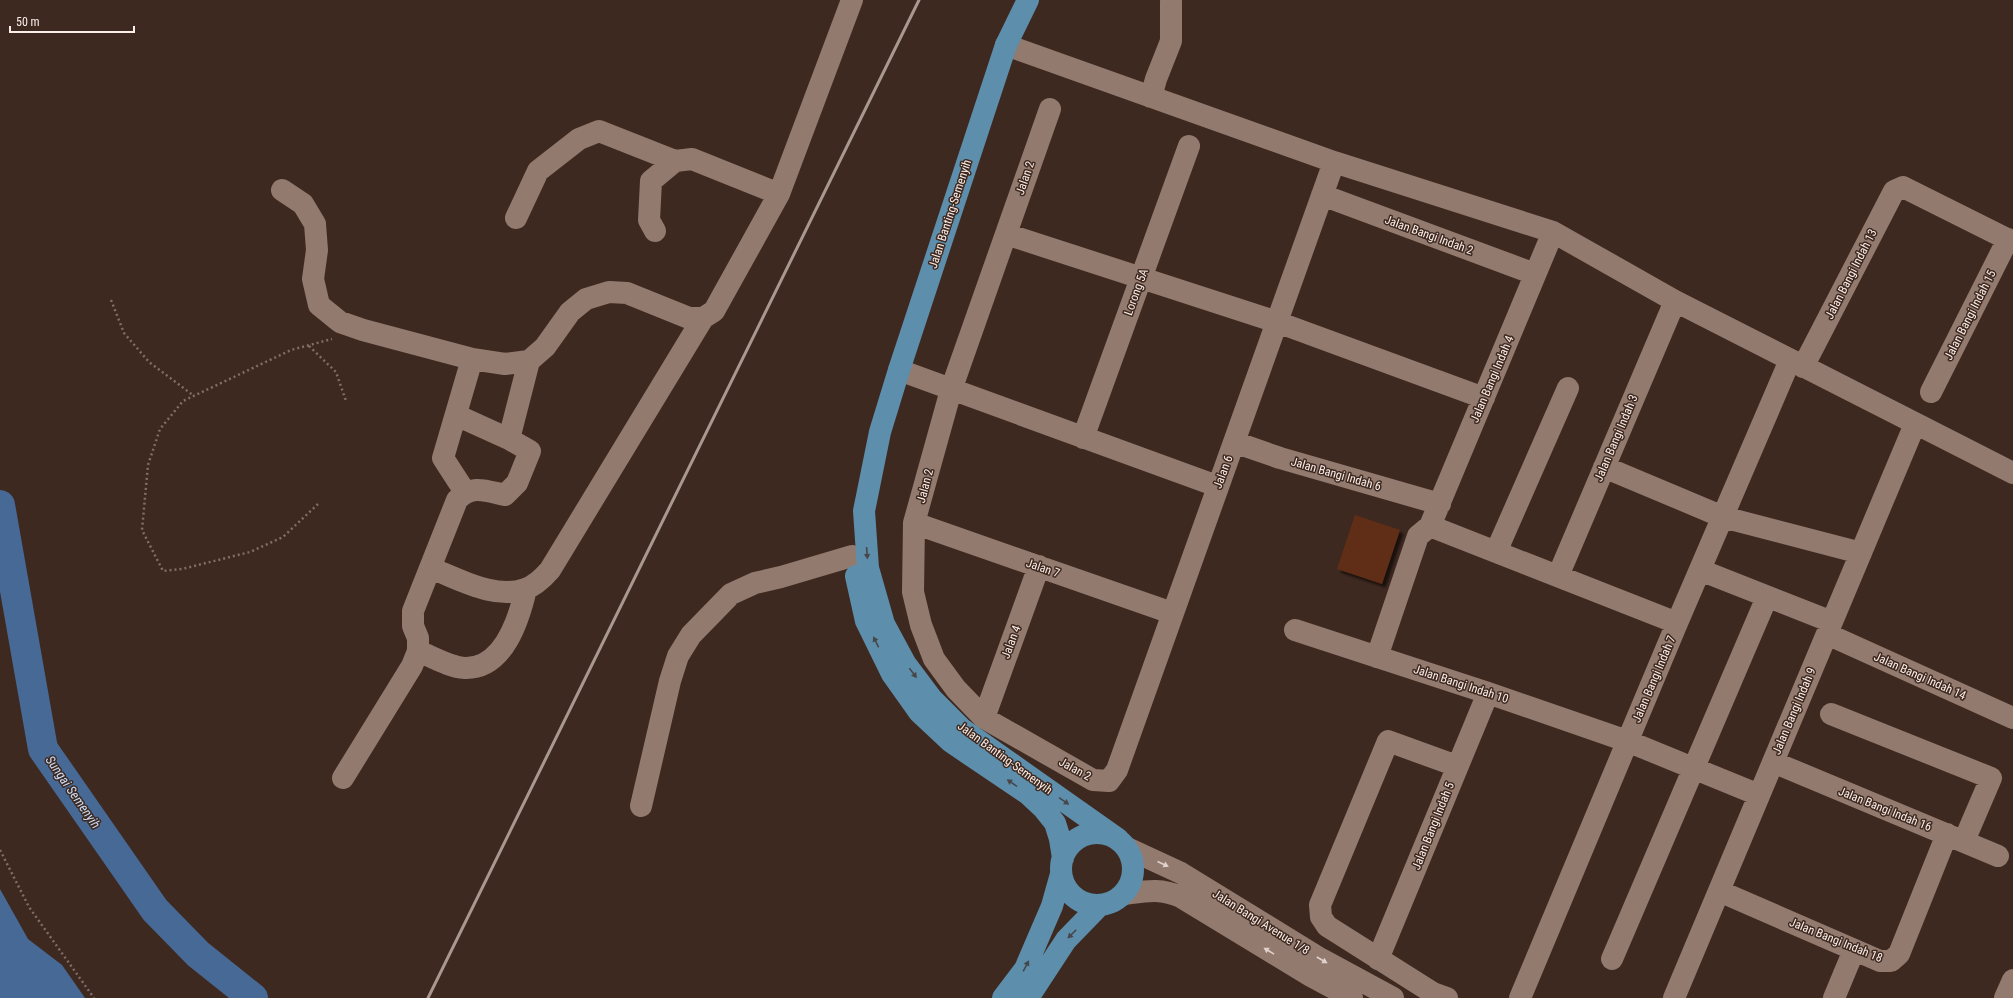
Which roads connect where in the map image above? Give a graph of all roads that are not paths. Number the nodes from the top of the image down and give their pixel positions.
1 (852, 0) edge
2 (1028, 0) edge
3 (1171, 2) dead end
4 (1006, 45) junction
5 (1151, 97) junction
6 (1050, 109) dead end
7 (1188, 146) dead end
8 (675, 161) junction
9 (1334, 162) junction
10 (282, 190) dead end
11 (778, 194) junction
12 (1322, 195) junction
13 (516, 218) dead end
14 (654, 231) dead end
15 (1553, 232) junction
16 (1006, 234) junction
17 (2010, 240) edge
18 (1535, 274) junction
19 (1141, 278) junction
20 (1675, 300) junction
21 (703, 318) junction
22 (1277, 322) junction
23 (472, 359) junction
24 (529, 361) junction
25 (1796, 364) junction
26 (899, 370) junction
27 (1568, 388) dead end
28 (951, 390) junction
29 (1931, 392) dead end
30 (1484, 398) junction
31 (456, 415) junction
32 (1915, 424) junction
33 (880, 432) junction
34 (1083, 438) junction
35 (509, 439) junction
36 (1234, 442) junction
37 (1604, 467) junction
38 (2013, 473) edge
39 (1217, 486) junction
40 (465, 492) junction
41 (1440, 504) junction
42 (1723, 517) junction
43 (914, 523) junction
44 (1430, 526) junction
45 (1496, 552) junction
46 (1861, 553) junction
47 (852, 556) junction
48 (1039, 566) junction
49 (430, 568) junction
50 (1700, 570) junction
51 (1558, 576) junction
52 (526, 589) junction
53 (1768, 596) junction
54 (1172, 613) junction
55 (1677, 623) junction
56 (1829, 628) junction
57 (1295, 630) dead end
58 (418, 651) junction
59 (1377, 657) junction
60 (1488, 693) junction
61 (1831, 714) dead end
62 (984, 718) junction
63 (2013, 718) edge
64 (1627, 741) junction
65 (1773, 762) junction
66 (1458, 766) junction
67 (1694, 768) junction
68 (343, 778) dead end
69 (1109, 781) joint
70 (1759, 795) junction
71 (641, 806) dead end
72 (1956, 838) junction
73 (1123, 843) junction
74 (1998, 856) dead end
75 (1062, 866) junction
76 (1719, 891) junction
77 (1125, 894) junction
78 (1099, 906) junction
79 (1854, 950) junction
80 (1378, 959) junction
81 (1612, 959) dead end
82 (2013, 980) edge
83 (1003, 998) edge
84 (1028, 998) edge
85 (1352, 998) edge
86 (1393, 998) edge
87 (1447, 998) edge
88 (1520, 998) edge
89 (1674, 998) edge
90 (1834, 998) edge
91 (2005, 998) edge

1 - 11 street
2 - 4 main road, Jalan Banting-Semenyih
3 - 5 street
4 - 5 street
4 - 26 main road, Jalan Banting-Semenyih
5 - 9 street
6 - 16 street, Jalan 2
7 - 19 street, Lorong 5A
8 - 11 street
8 - 13 street
8 - 14 street
9 - 12 street, Jalan 6
9 - 15 street
10 - 23 street
11 - 21 street
12 - 18 street, Jalan Bangi Indah 2
12 - 22 street, Jalan 6
15 - 18 street, Jalan Bangi Indah 4
15 - 20 street
16 - 19 street
16 - 28 street, Jalan 2
17 - 25 street, Jalan Bangi Indah 13
17 - 29 street, Jalan Bangi Indah 15
18 - 30 street, Jalan Bangi Indah 4
19 - 22 street
19 - 34 street, Lorong 5A
20 - 25 street
20 - 37 street, Jalan Bangi Indah 3
21 - 24 street
21 - 52 street
22 - 30 street
22 - 36 street, Jalan 6
23 - 24 street
23 - 31 street
24 - 35 street
25 - 32 street
25 - 42 street, Jalan Bangi Indah 7
26 - 28 street
26 - 33 main road, Jalan Banting-Semenyih
27 - 45 street
28 - 34 street
28 - 43 street, Jalan 2
30 - 41 street, Jalan Bangi Indah 4
31 - 35 street
31 - 40 street
32 - 38 street
32 - 46 street, Jalan Bangi Indah 9
33 - 47 main road, Jalan Banting-Semenyih
33 -> 73 main road, Jalan Banting-Semenyih
34 - 39 street
35 - 40 street
36 - 39 street, Jalan 6
36 - 41 street, Jalan Bangi Indah 6
37 - 42 street
37 - 51 street, Jalan Bangi Indah 3
39 - 54 street, Jalan 6
40 - 49 street
41 - 44 street, Jalan Bangi Indah 4
42 - 46 street
42 - 50 street, Jalan Bangi Indah 7
43 - 48 street, Jalan 7
43 - 62 street, Jalan 2
44 - 45 street
44 - 59 street, Jalan Bangi Indah 4
45 - 51 street
46 - 56 street, Jalan Bangi Indah 9
47 - 71 street
75 -> 47 main road, Jalan Banting-Semenyih
48 - 54 street, Jalan 7
48 - 62 street, Jalan 4
49 - 52 street
49 - 58 street
50 - 53 street, Jalan Bangi Indah 14
50 - 55 street, Jalan Bangi Indah 7
51 - 55 street
52 - 58 street
53 - 56 street, Jalan Bangi Indah 14
53 - 67 street
54 - 69 street, Jalan 6
55 - 64 street, Jalan Bangi Indah 7
56 - 63 street, Jalan Bangi Indah 14
56 - 65 street, Jalan Bangi Indah 9
57 - 59 street, Jalan Bangi Indah 10
58 - 68 street
59 - 60 street, Jalan Bangi Indah 10
60 - 64 street, Jalan Bangi Indah 10
60 - 66 street, Jalan Bangi Indah 5
61 - 72 street, Jalan Bangi Indah 18
62 - 69 street, Jalan 2
64 - 67 street, Jalan Bangi Indah 10
64 - 88 street, Jalan Bangi Indah 7
65 - 70 street, Jalan Bangi Indah 9
65 - 72 street, Jalan Bangi Indah 16
66 - 80 street, Jalan Bangi Indah 5
66 - 80 street
67 - 70 street, Jalan Bangi Indah 10
67 - 81 street
70 - 76 street, Jalan Bangi Indah 9
72 - 74 street, Jalan Bangi Indah 16
72 - 79 street, Jalan Bangi Indah 18
73 - 75 main road
73 - 77 main road
73 -> 86 street, Jalan Bangi Avenue 1/8
75 - 78 main road
83 -> 75 main road, Jalan Banting-Semenyih
76 - 79 street, Jalan Bangi Indah 18
76 - 89 street, Jalan Bangi Indah 9
77 - 78 main road
85 -> 77 street, Jalan Bangi Avenue 1/8
78 -> 84 main road
79 - 90 street
80 - 87 street
82 - 91 street

